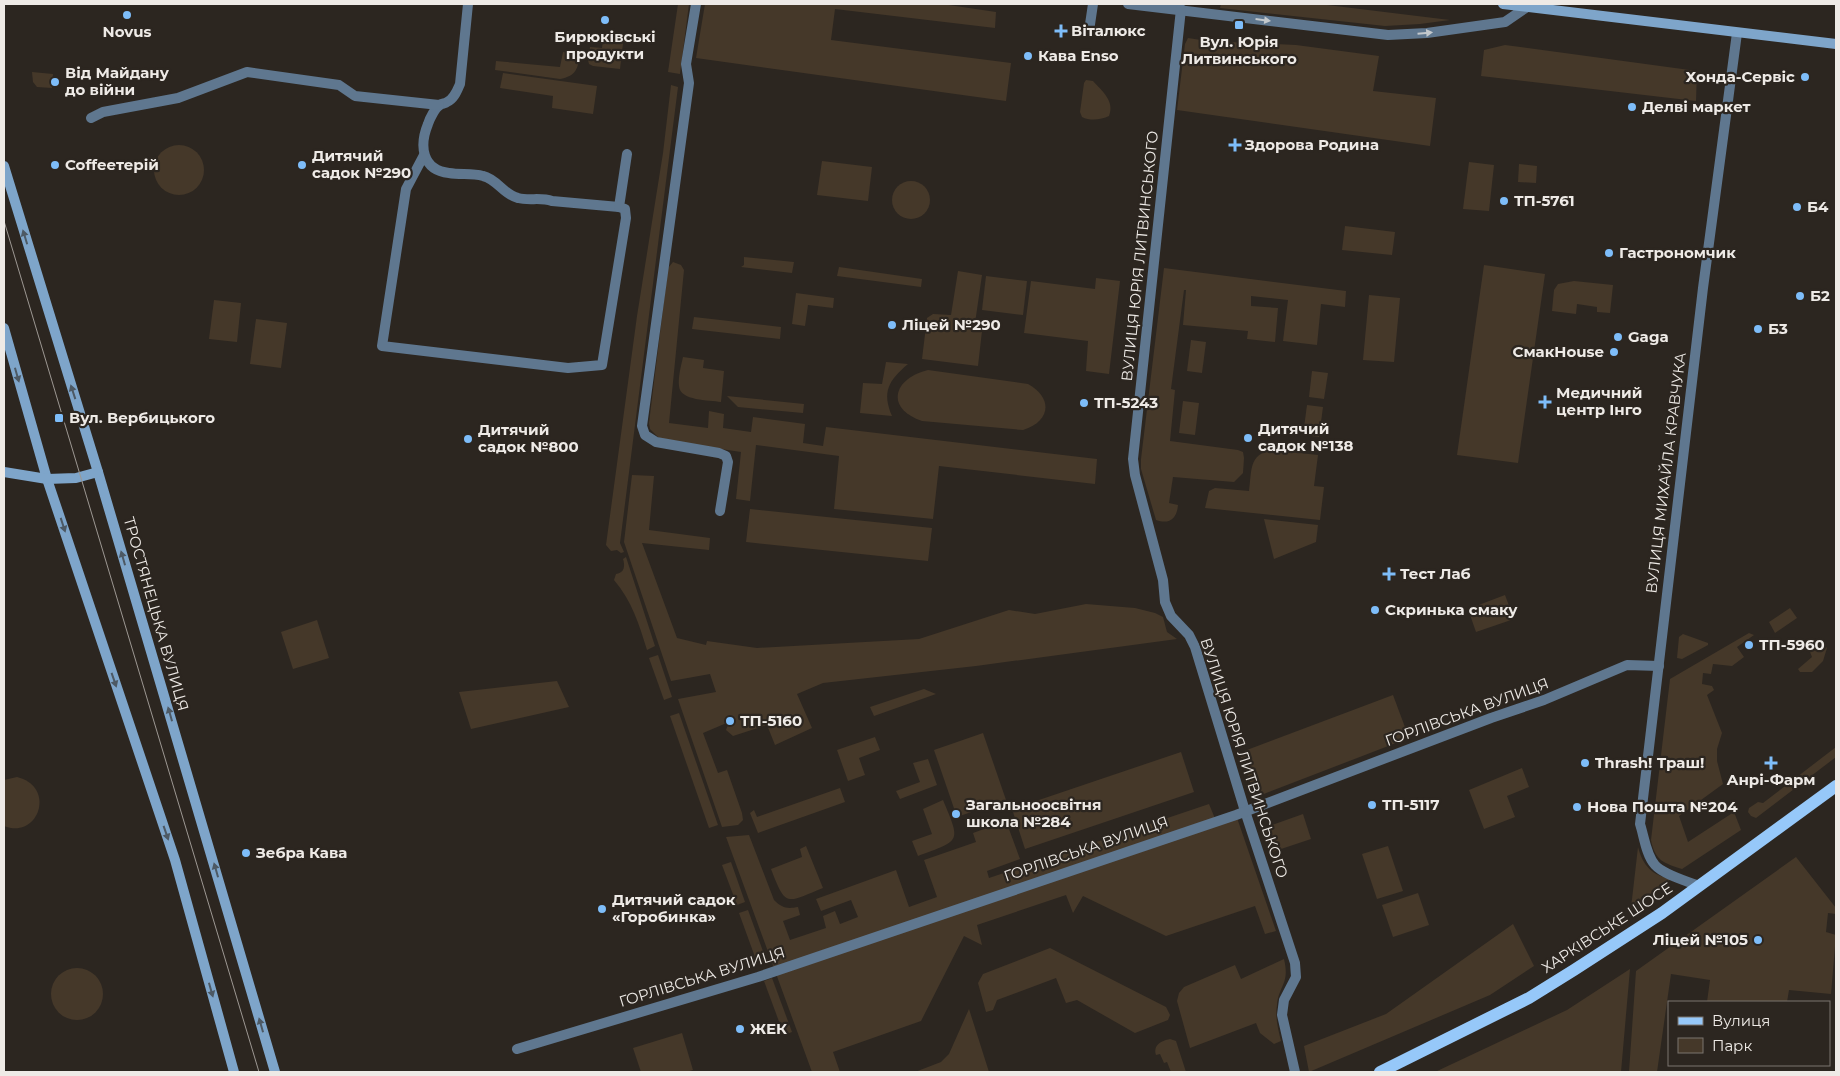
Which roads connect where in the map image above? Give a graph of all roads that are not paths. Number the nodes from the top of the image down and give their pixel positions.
1 (468, 4) edge
2 (696, 4) edge
3 (1093, 4) edge
4 (1128, 4) edge
5 (1503, 4) edge
6 (1527, 7) junction
7 (1181, 10) junction
8 (1089, 31) dead end
9 (1737, 33) junction
10 (1836, 44) edge
11 (439, 105) junction
12 (91, 118) dead end
13 (627, 154) dead end
14 (424, 155) junction
15 (4, 166) edge
16 (619, 207) junction
17 (4, 328) edge
18 (4, 472) edge
19 (98, 472) junction
20 (47, 479) junction
21 (720, 511) dead end
22 (1658, 666) junction
23 (1836, 786) edge
24 (1245, 811) junction
25 (1699, 886) junction
26 (517, 1049) dead end
27 (1388, 1071) edge
28 (234, 1072) edge
29 (275, 1072) edge
30 (1295, 1072) edge

1 - 11 street
2 - 21 street
3 - 8 street
4 - 7 street
5 - 6 main road
7 -> 6 street
6 - 9 main road
7 - 24 street, ВУЛИЦЯ ЮРІЯ ЛИТВИНСЬКОГО
9 - 10 main road
9 - 22 street, ВУЛИЦЯ МИХАЙЛА КРАВЧУКА
11 - 12 street
11 - 14 street
13 - 16 street
14 - 16 street
14 - 16 street
19 -> 15 main road, ТРОСТЯНЕЦЬКА ВУЛИЦЯ
17 -> 20 main road
18 - 20 main road
19 - 20 main road
29 -> 19 main road, ТРОСТЯНЕЦЬКА ВУЛИЦЯ
20 -> 28 main road
22 - 24 street, ГОРЛІВСЬКА ВУЛИЦЯ
22 - 25 street, ВУЛИЦЯ МИХАЙЛА КРАВЧУКА
23 - 25 main road, ХАРКІВСЬКЕ ШОСЕ
24 - 26 street, ГОРЛІВСЬКА ВУЛИЦЯ
24 - 30 street, ВУЛИЦЯ ЮРІЯ ЛИТВИНСЬКОГО
25 - 27 main road, ХАРКІВСЬКЕ ШОСЕ

